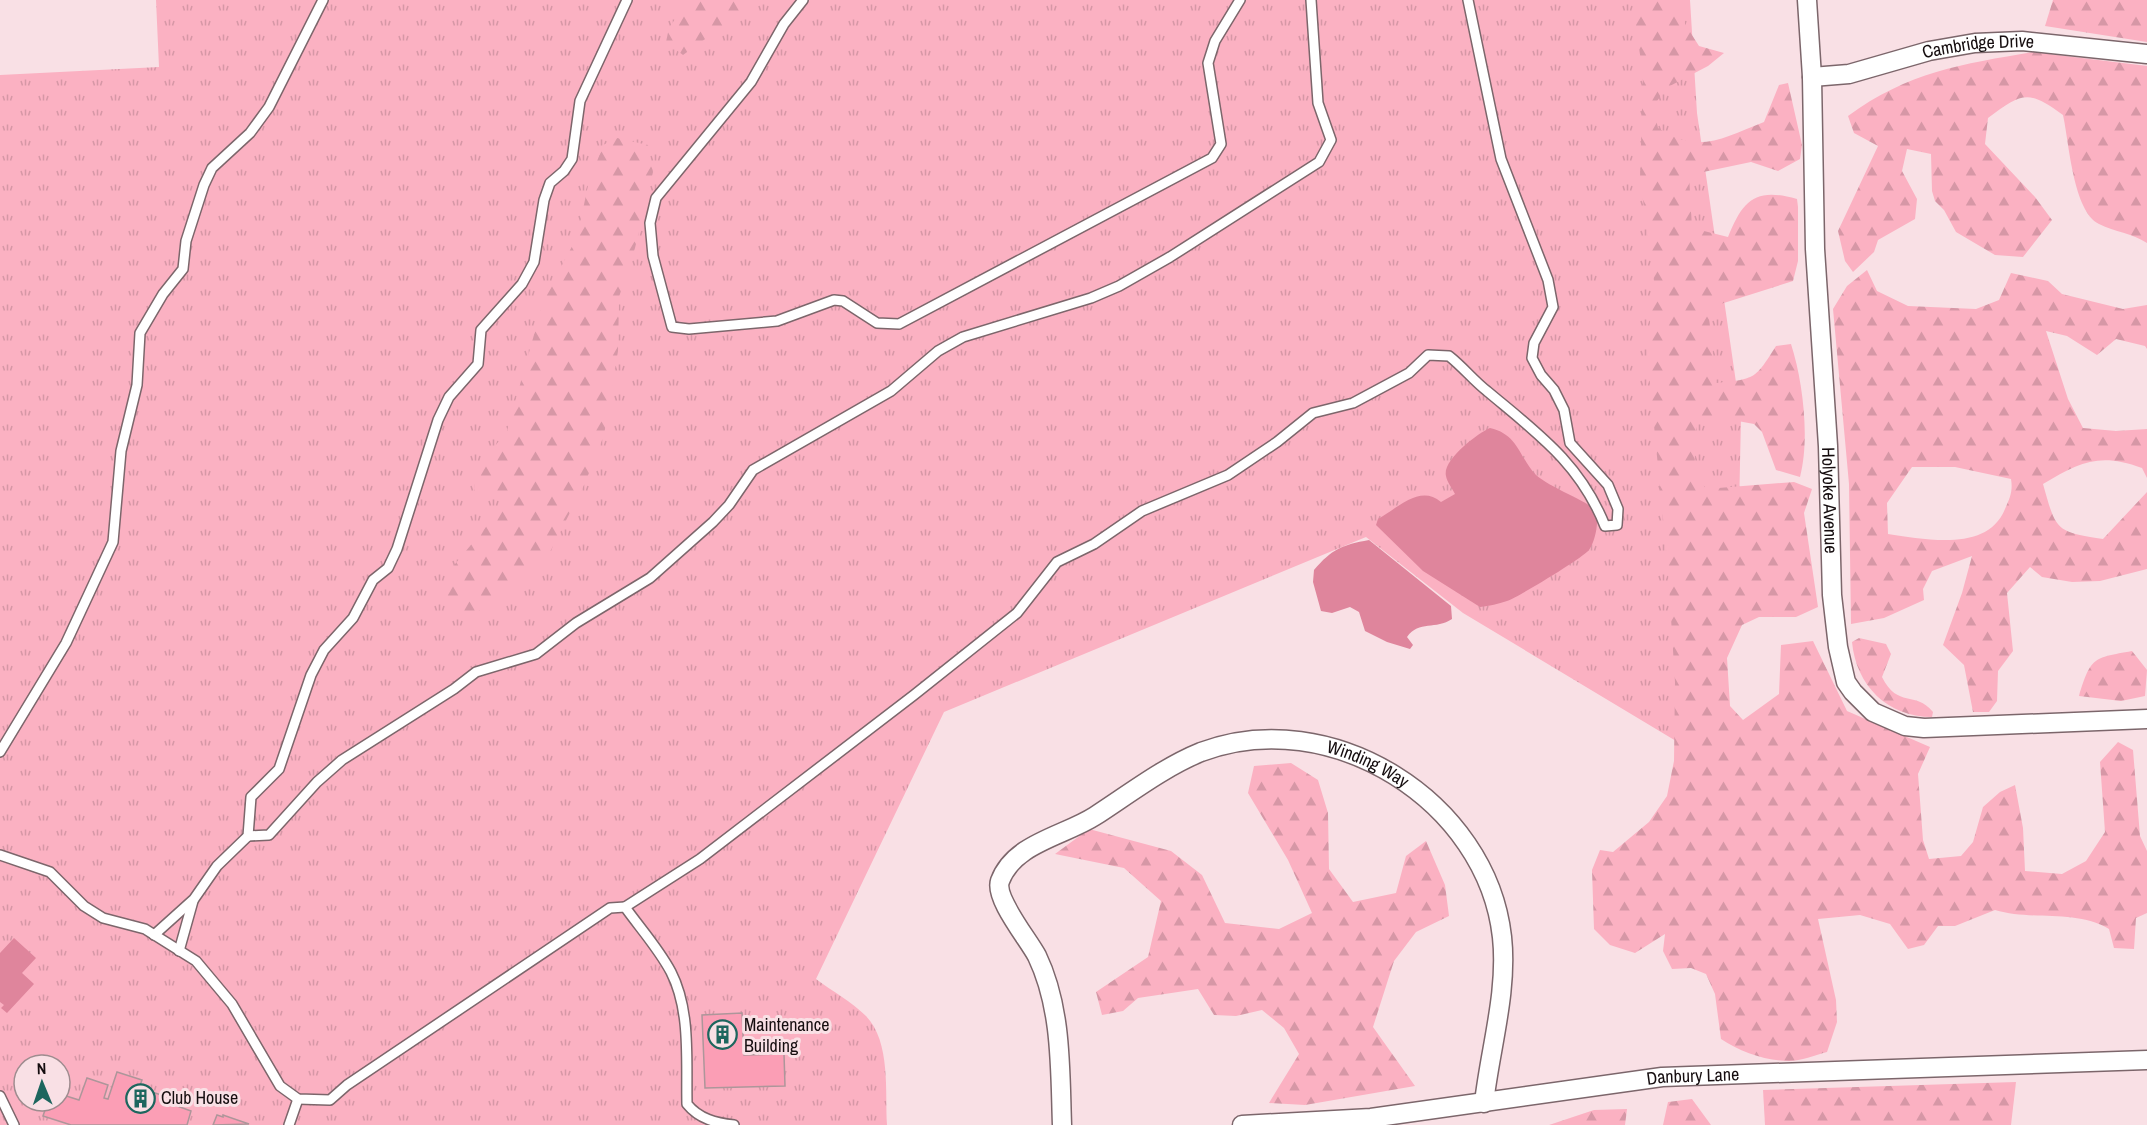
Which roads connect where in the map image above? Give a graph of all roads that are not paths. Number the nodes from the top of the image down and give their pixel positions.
1 (323, 0) edge
2 (627, 0) edge
3 (803, 0) edge
4 (1240, 0) edge
5 (1311, 0) edge
6 (1467, 0) edge
7 (1806, 0) edge
8 (2147, 54) edge
9 (1812, 77) junction
10 (2147, 720) edge
11 (0, 752) edge
12 (248, 836) junction
13 (0, 855) edge
14 (194, 899) junction
15 (625, 907) junction
16 (154, 935) junction
17 (180, 951) junction
18 (2147, 1060) edge
19 (0, 1096) edge
20 (298, 1099) junction
21 (1484, 1102) junction
22 (14, 1125) edge
23 (289, 1125) edge
24 (734, 1125) edge
25 (1062, 1125) edge
26 (1242, 1125) edge

1 - 11 lane
2 - 12 lane
3 - 4 lane
5 - 12 lane
6 - 15 lane
7 - 9 street, Holyoke Avenue
8 - 9 street, Cambridge Drive
9 - 10 street, Holyoke Avenue
12 - 14 lane
13 - 16 lane
14 - 16 lane
14 - 17 lane
15 - 20 lane
15 - 24 lane
16 - 17 lane
17 - 20 lane
18 - 21 street, Danbury Lane
19 - 22 lane
20 - 23 lane
21 - 25 street, Winding Way
21 - 26 street, Danbury Lane

